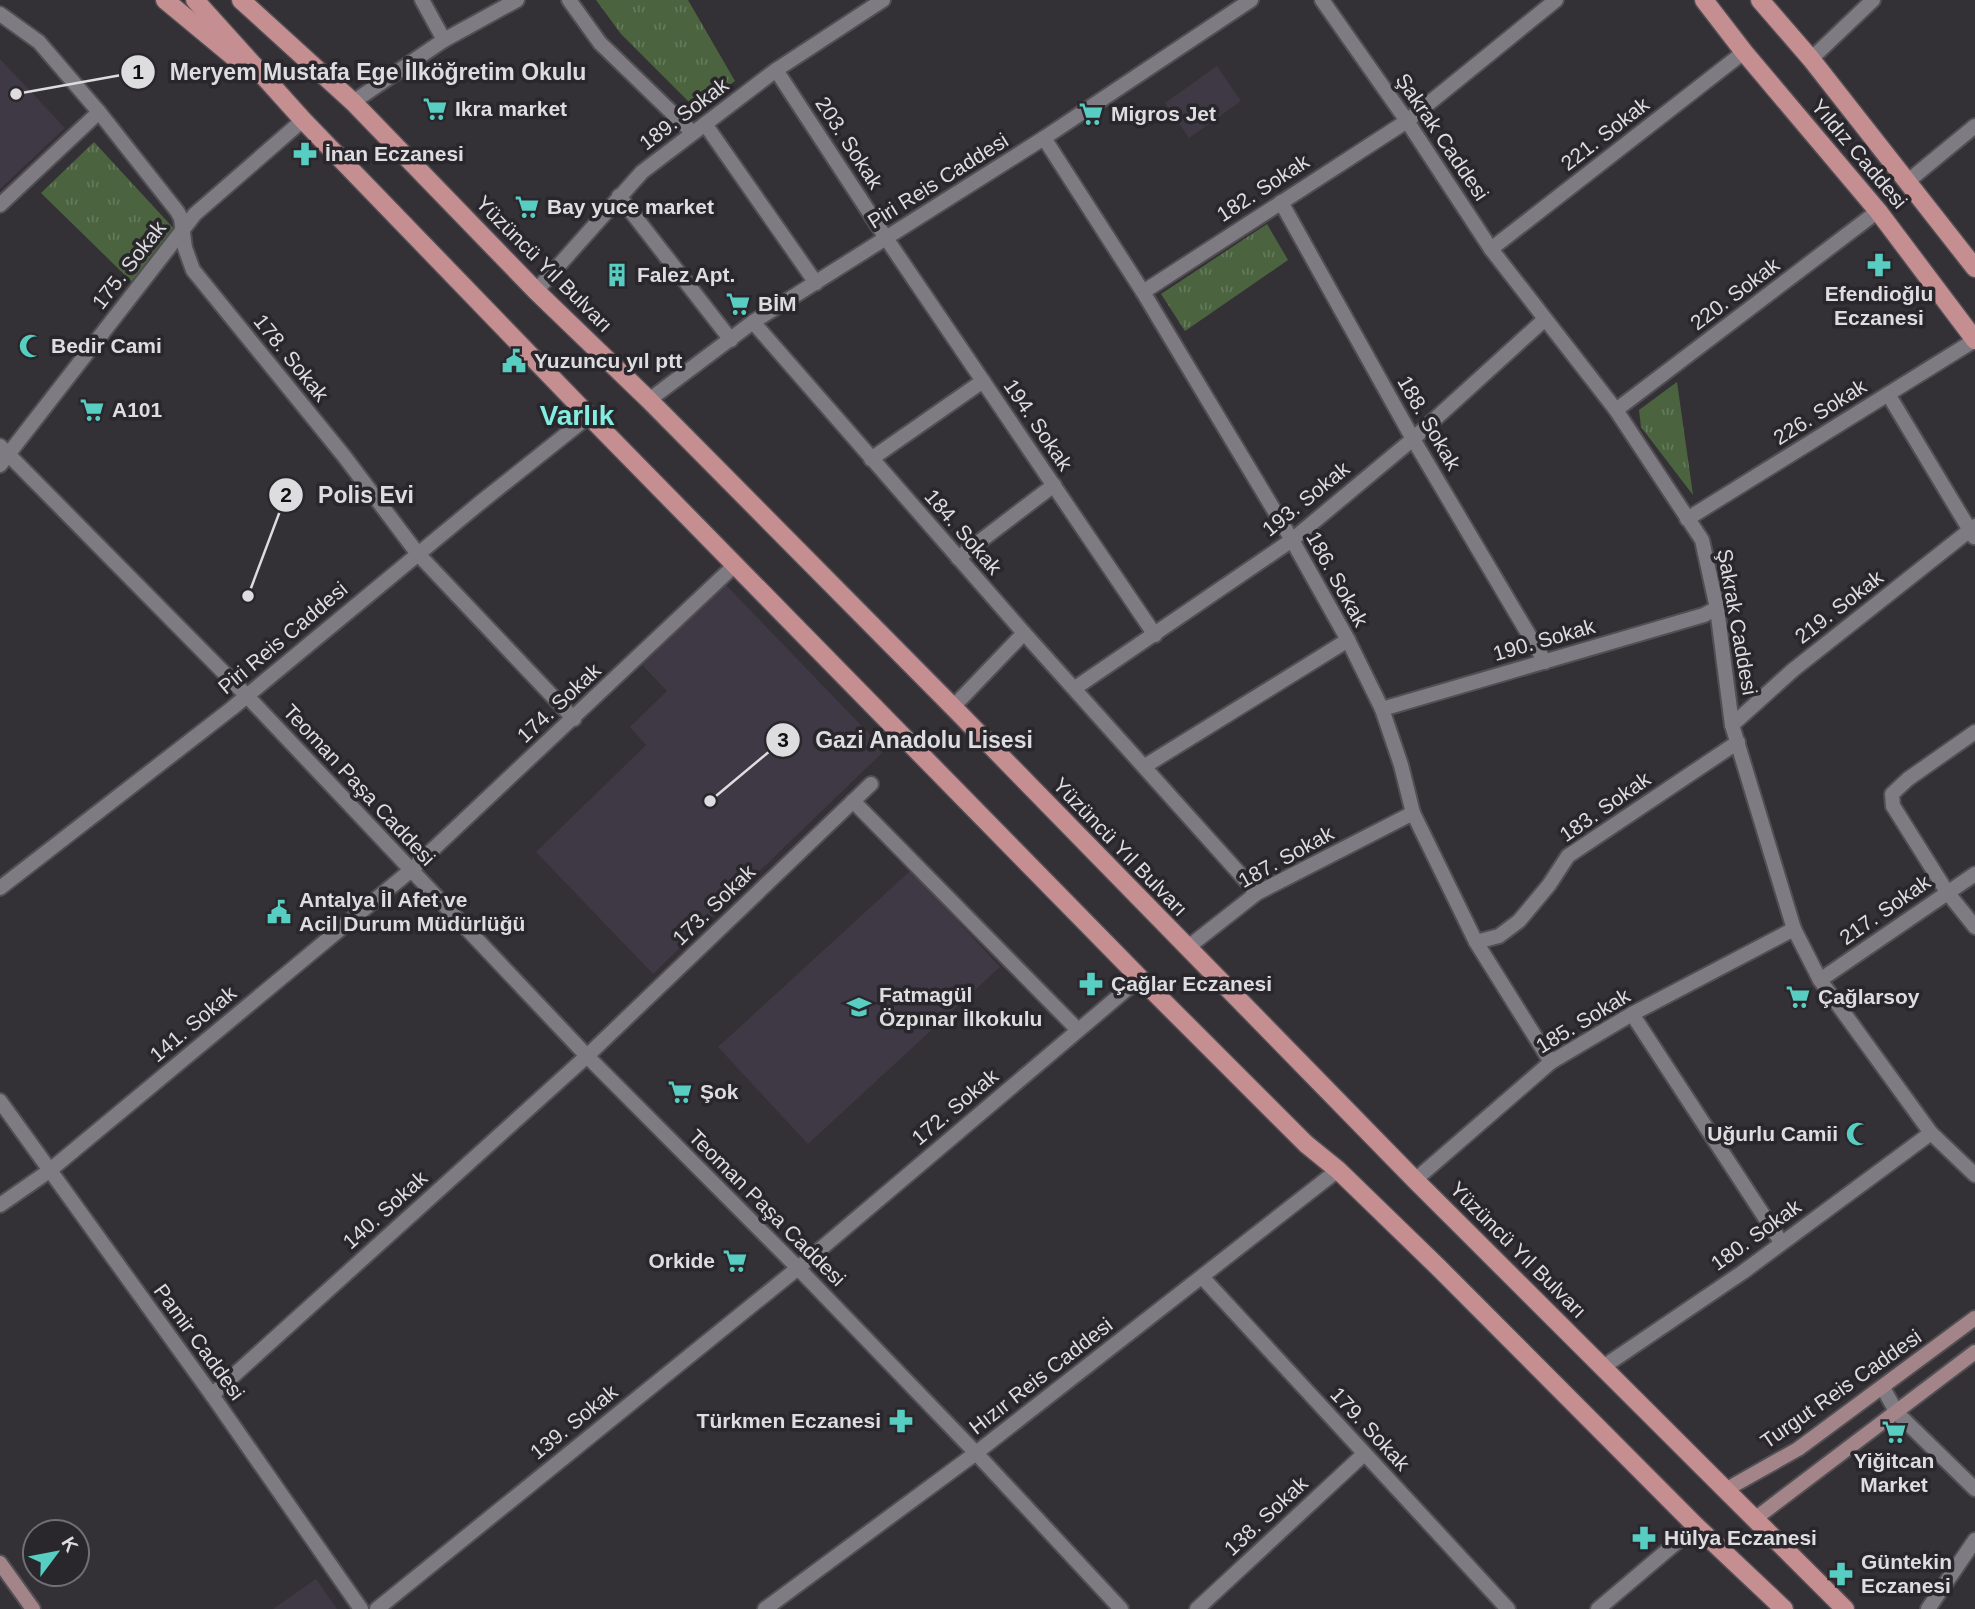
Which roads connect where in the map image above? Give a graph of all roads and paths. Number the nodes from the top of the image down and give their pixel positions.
1 (165, 0) edge
2 (178, 0) edge
3 (195, 0) edge
4 (241, 0) edge
5 (250, 0) edge
6 (422, 0) edge
7 (517, 0) edge
8 (569, 0) edge
9 (883, 0) edge
10 (1251, 0) edge
11 (1322, 0) edge
12 (1556, 0) edge
13 (1704, 0) edge
14 (1760, 0) edge
15 (1873, 0) edge
16 (0, 14) edge
17 (444, 40) junction
18 (1744, 52) junction
19 (1811, 59) junction
20 (311, 64) junction
21 (776, 70) junction
22 (282, 96) junction
23 (354, 102) junction
24 (99, 112) junction
25 (303, 120) junction
26 (1406, 121) junction
27 (705, 124) junction
28 (1975, 126) edge
29 (693, 133) junction
30 (1044, 138) junction
31 (1908, 182) junction
32 (619, 196) junction
33 (1281, 202) junction
34 (0, 205) edge
35 (1878, 211) junction
36 (182, 232) junction
37 (886, 238) junction
38 (1492, 249) junction
39 (1975, 268) edge
40 (816, 283) junction
41 (536, 291) junction
42 (1143, 292) junction
43 (1545, 319) junction
44 (753, 322) junction
45 (731, 340) junction
46 (1975, 340) edge
47 (983, 381) junction
48 (1888, 394) junction
49 (649, 400) junction
50 (1616, 410) junction
51 (589, 416) junction
52 (1413, 439) junction
53 (2, 455) edge
54 (872, 459) junction
55 (1054, 485) junction
56 (1687, 519) junction
57 (1973, 531) edge
58 (1292, 540) junction
59 (418, 554) junction
60 (958, 558) junction
61 (735, 565) junction
62 (1717, 608) junction
63 (1024, 633) junction
64 (1155, 635) junction
65 (1348, 640) junction
66 (1545, 662) junction
67 (1075, 688) junction
68 (247, 696) junction
69 (953, 707) junction
70 (1382, 709) junction
71 (573, 719) junction
72 (1732, 725) junction
73 (1975, 732) edge
74 (1738, 742) junction
75 (1145, 766) junction
76 (871, 784) dead end
77 (853, 801) junction
78 (1413, 813) junction
79 (410, 871) junction
80 (1975, 874) edge
81 (0, 888) edge
82 (1948, 892) junction
83 (1257, 894) junction
84 (1975, 927) edge
85 (1794, 929) junction
86 (1476, 942) junction
87 (1187, 948) junction
88 (1140, 978) junction
89 (1820, 980) junction
90 (1632, 1014) junction
91 (1079, 1030) junction
92 (587, 1056) junction
93 (1550, 1062) junction
94 (0, 1101) edge
95 (1931, 1133) junction
96 (1972, 1168) edge
97 (1338, 1170) junction
98 (49, 1171) junction
99 (1415, 1181) junction
100 (0, 1206) edge
101 (1781, 1242) junction
102 (797, 1268) junction
103 (1202, 1277) junction
104 (1975, 1318) edge
105 (1975, 1352) edge
106 (1603, 1367) junction
107 (1883, 1388) junction
108 (212, 1395) junction
109 (1897, 1413) junction
110 (976, 1453) junction
111 (1364, 1454) junction
112 (1727, 1489) junction
113 (1975, 1489) edge
114 (1756, 1518) junction
115 (1696, 1526) junction
116 (1975, 1540) edge
117 (0, 1563) edge
118 (33, 1609) edge
119 (361, 1609) edge
120 (377, 1609) edge
121 (765, 1609) edge
122 (1121, 1609) edge
123 (1197, 1609) edge
124 (1508, 1609) edge
125 (1598, 1609) edge
126 (1784, 1609) edge
127 (1845, 1609) edge
128 (1928, 1609) edge

1 - 22 main road
2 - 22 main road
3 - 22 main road
4 - 20 main road, Yüzüncü Yıl Bulvarı
5 - 20 main road
6 - 17 street
7 - 17 street
8 - 29 street
9 - 21 street, 189. Sokak
10 - 30 street, Piri Reis Caddesi
11 - 26 street, Şakrak Caddesi
12 - 26 street, 182. Sokak
13 - 18 main road, Yıldız Caddesi
14 - 19 main road, Yıldız Caddesi
15 - 19 street
16 - 24 street, 178. Sokak
17 - 23 street
18 - 35 main road, Yıldız Caddesi
18 - 38 street, 221. Sokak
19 - 31 main road, Yıldız Caddesi
20 - 23 main road, Yüzüncü Yıl Bulvarı
21 - 27 street, 189. Sokak
21 - 37 street, 203. Sokak
22 - 25 main road
23 - 41 main road, Yüzüncü Yıl Bulvarı
24 - 34 street
24 - 36 street, 178. Sokak
25 - 36 street, 175. Sokak
25 - 51 main road
26 - 33 street, 182. Sokak
26 - 38 street, Şakrak Caddesi
27 - 29 street, 189. Sokak
27 - 40 street
28 - 31 street
29 - 32 street, 189. Sokak
30 - 37 street, Piri Reis Caddesi
30 - 42 street, 186. Sokak
31 - 39 main road, Yıldız Caddesi
32 - 41 street, 189. Sokak
32 - 45 street
33 - 42 street, 182. Sokak
33 - 52 street, 188. Sokak
35 - 46 main road, Yıldız Caddesi
35 - 50 street, 220. Sokak
36 - 53 street, 175. Sokak
36 - 59 street, 178. Sokak
37 - 40 street, Piri Reis Caddesi
37 - 47 street, 194. Sokak
38 - 43 street, Şakrak Caddesi
40 - 44 street, Piri Reis Caddesi
41 - 49 main road, Yüzüncü Yıl Bulvarı
42 - 58 street, 186. Sokak
43 - 50 street, Şakrak Caddesi
43 - 52 street, 193. Sokak
44 - 45 street, Piri Reis Caddesi
44 - 54 street, 184. Sokak
45 - 49 street, Piri Reis Caddesi
46 - 48 street, 226. Sokak
47 - 54 street
47 - 55 street, 194. Sokak
48 - 56 street, 226. Sokak
48 - 57 street
49 - 69 main road, Yüzüncü Yıl Bulvarı
50 - 56 street, Şakrak Caddesi
51 - 59 street, Piri Reis Caddesi
51 - 61 main road
52 - 58 street, 193. Sokak
52 - 66 street, 188. Sokak
53 - 68 street, Teoman Paşa Caddesi
54 - 60 street, 184. Sokak
55 - 60 street
55 - 64 street, 194. Sokak
56 - 62 street, Şakrak Caddesi
57 - 72 street, 219. Sokak
58 - 64 street, 193. Sokak
58 - 65 street, 186. Sokak
59 - 68 street, Piri Reis Caddesi
59 - 71 street, 178. Sokak
60 - 63 street, 184. Sokak
61 - 71 street, 174. Sokak
61 - 88 main road
62 - 66 street, 190. Sokak
62 - 72 street, Şakrak Caddesi
63 - 67 street, 184. Sokak
63 - 69 street
64 - 67 street, 193. Sokak
65 - 70 street, 186. Sokak
65 - 75 street
66 - 70 street, 190. Sokak
67 - 75 street, 184. Sokak
68 - 79 street, Teoman Paşa Caddesi
68 - 81 street, Piri Reis Caddesi
69 - 87 main road, Yüzüncü Yıl Bulvarı
70 - 78 street, 186. Sokak
71 - 79 street, 174. Sokak
72 - 74 street, Şakrak Caddesi
73 - 82 street
74 - 85 street, Şakrak Caddesi
74 - 86 street, 183. Sokak
75 - 83 street, 184. Sokak
76 - 77 street, 173. Sokak
77 - 91 street
77 - 92 street, 173. Sokak
78 - 83 street, 187. Sokak
78 - 86 street, 186. Sokak
79 - 92 street, Teoman Paşa Caddesi
79 - 98 street, 141. Sokak
80 - 82 street, 217. Sokak
82 - 84 street
82 - 89 street, 217. Sokak
83 - 87 street, 187. Sokak
85 - 89 street, Şakrak Caddesi
85 - 90 street, 185. Sokak
86 - 93 street, 186. Sokak
87 - 99 main road, Yüzüncü Yıl Bulvarı
88 - 91 street, 172. Sokak
88 - 97 main road
89 - 95 street, Şakrak Caddesi
90 - 93 street, 185. Sokak
90 - 101 street
91 - 102 street, 172. Sokak
92 - 102 street, Teoman Paşa Caddesi
92 - 108 street, 140. Sokak
93 - 99 street, 185. Sokak
94 - 98 street, Pamir Caddesi
95 - 96 street, Şakrak Caddesi
95 - 101 street, 180. Sokak
97 - 103 street, Hızır Reis Caddesi
97 - 115 main road
98 - 100 street, 141. Sokak
98 - 108 street, Pamir Caddesi
99 - 106 main road, Yüzüncü Yıl Bulvarı
101 - 106 street, 180. Sokak
102 - 110 street, Teoman Paşa Caddesi
102 - 120 street, 139. Sokak
103 - 110 street, Hızır Reis Caddesi
103 - 111 street, 179. Sokak
104 - 107 main road, Turgut Reis Caddesi
105 - 109 main road
106 - 112 main road, Yüzüncü Yıl Bulvarı
107 - 109 street
107 - 112 main road, Turgut Reis Caddesi
108 - 119 street, Pamir Caddesi
109 - 113 street
109 - 114 main road
110 - 121 street, Hızır Reis Caddesi
110 - 122 street, Teoman Paşa Caddesi
111 - 123 street, 138. Sokak
111 - 124 street, 179. Sokak
112 - 114 main road, Yüzüncü Yıl Bulvarı
114 - 127 main road, Yüzüncü Yıl Bulvarı
115 - 125 street
115 - 126 main road
116 - 128 street
117 - 118 main road

